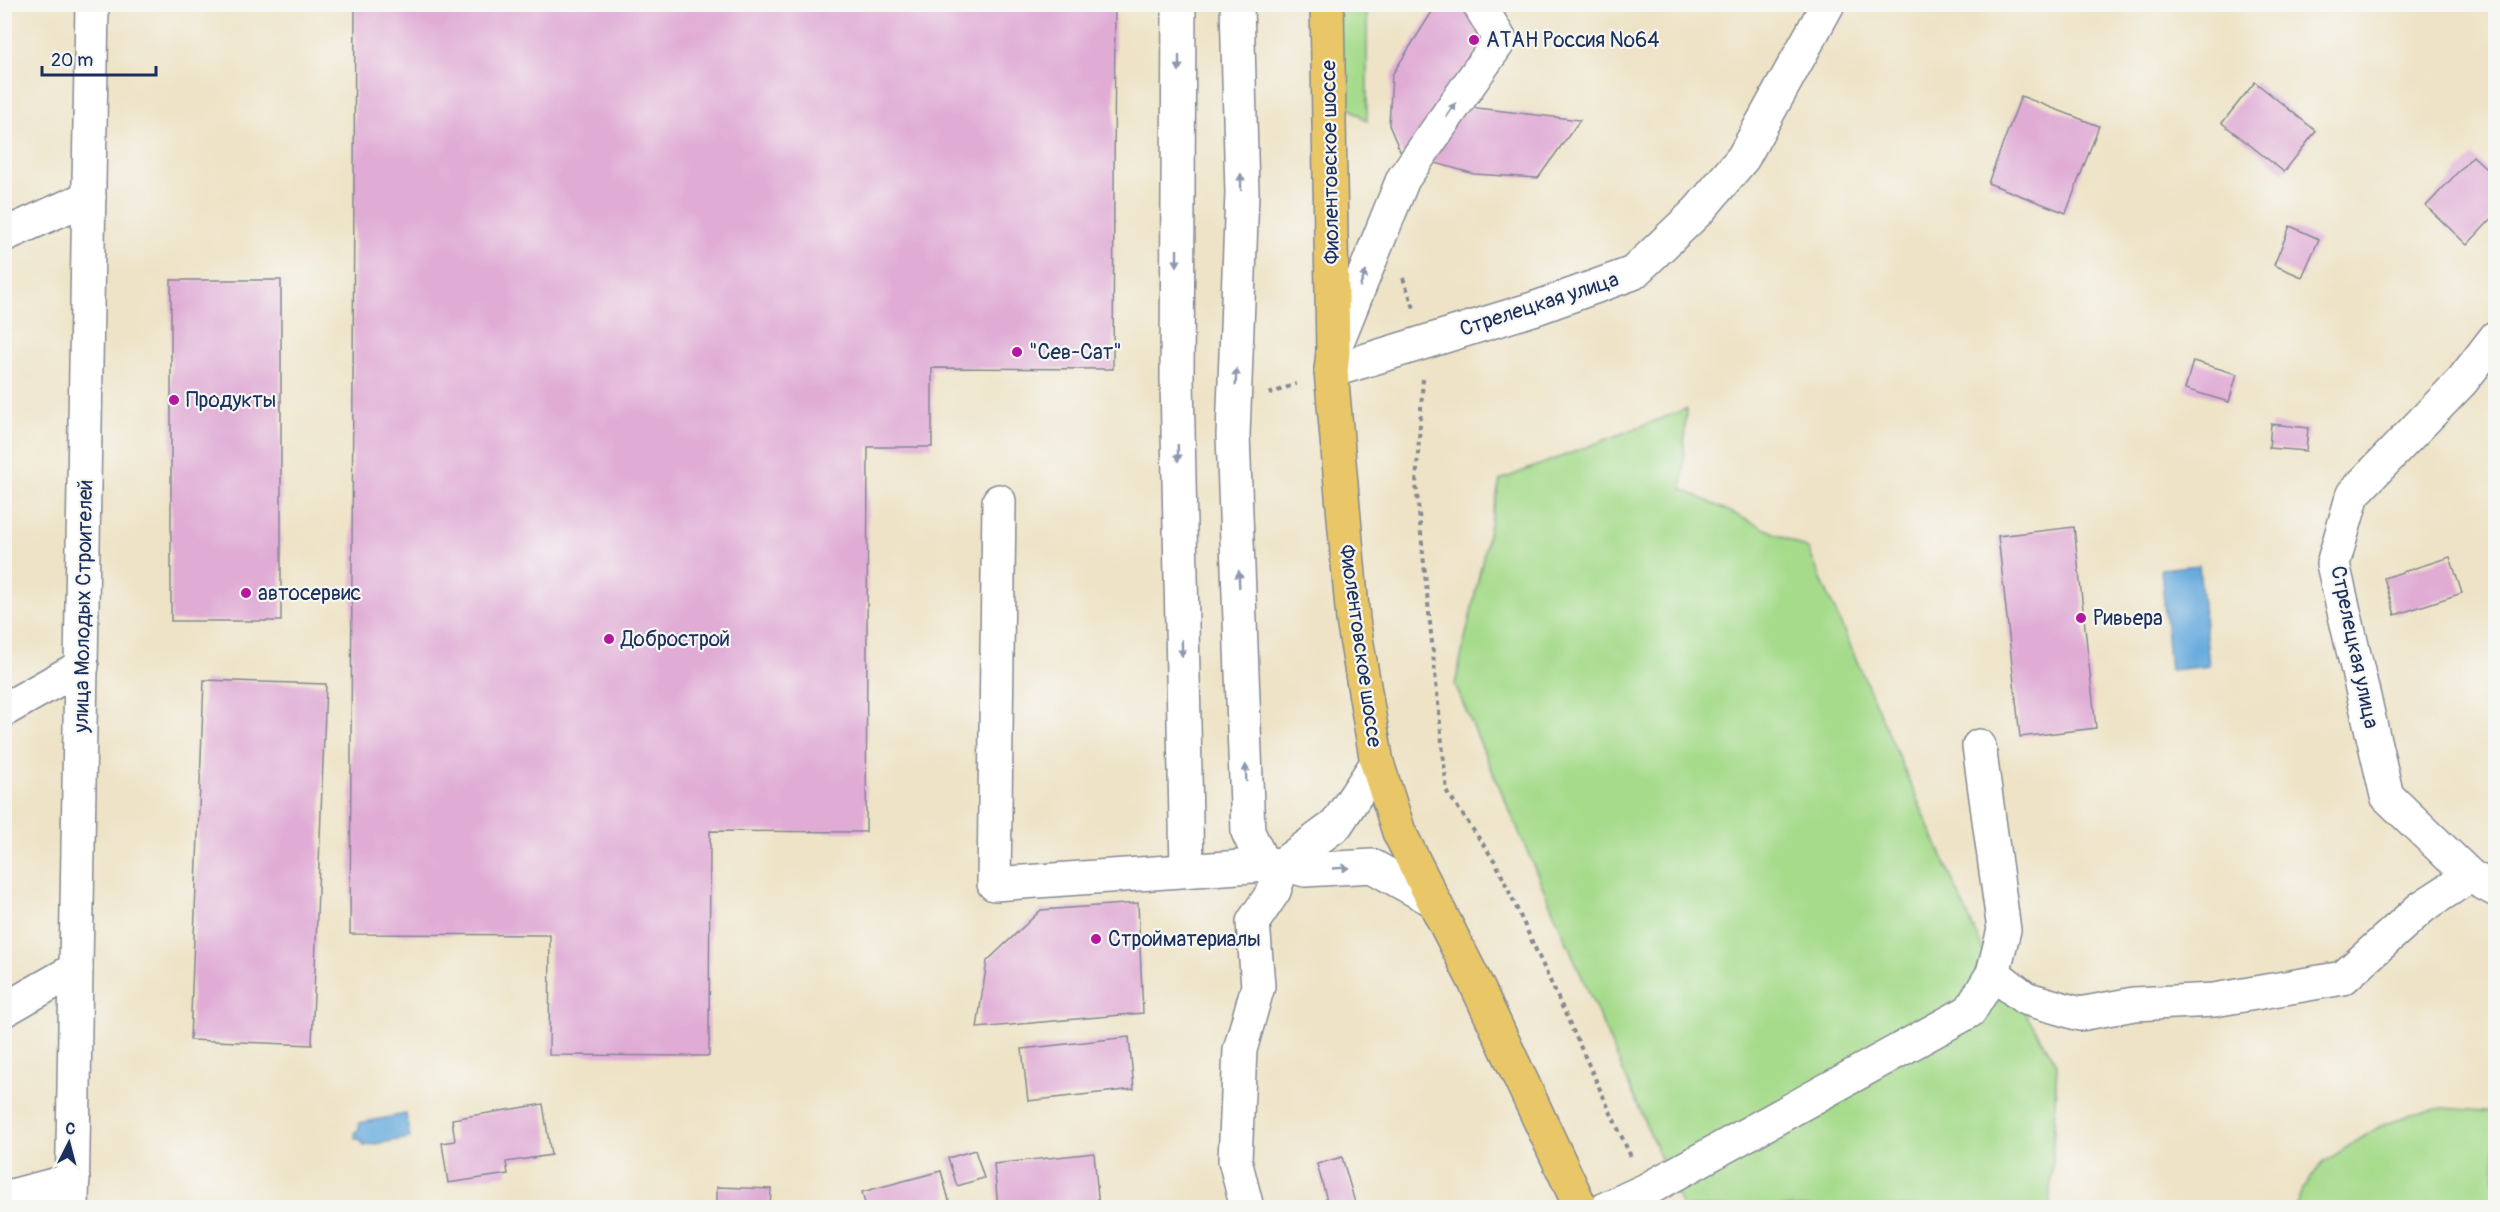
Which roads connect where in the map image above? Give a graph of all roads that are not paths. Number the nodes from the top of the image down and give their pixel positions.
1 (92, 4) edge
2 (1179, 4) edge
3 (1237, 4) edge
4 (1327, 4) edge
5 (1479, 4) edge
6 (1828, 4) edge
7 (89, 197) junction
8 (4, 235) edge
9 (2496, 337) edge
10 (1332, 362) junction
11 (999, 501) dead end
12 (82, 666) junction
13 (4, 710) edge
14 (1979, 746) dead end
15 (1377, 763) junction
16 (1274, 865) junction
17 (1187, 870) junction
18 (2483, 883) edge
19 (1433, 900) junction
20 (76, 969) junction
21 (1993, 974) junction
22 (4, 1010) edge
23 (72, 1194) edge
24 (4, 1198) edge
25 (1246, 1208) edge
26 (1581, 1208) edge
27 (1607, 1208) edge

1 - 7 street, улица Молодых Строителей
2 -> 17 street
16 -> 3 street
4 - 10 main road, Фиолентовское шоссе
10 -> 5 street
6 - 10 street, Стрелецкая улица
7 - 8 street
7 - 12 street, улица Молодых Строителей
9 - 18 street, Стрелецкая улица
10 - 15 main road, Фиолентовское шоссе
11 - 17 street
12 - 13 street
12 - 20 street, улица Молодых Строителей
14 - 21 street
15 - 16 street
15 - 19 main road, Фиолентовское шоссе
16 - 17 street
16 -> 19 street
16 - 25 street
18 - 21 street
19 - 26 main road, Фиолентовское шоссе
20 - 22 street
20 - 23 street, улица Молодых Строителей
21 - 27 street
23 - 24 street

